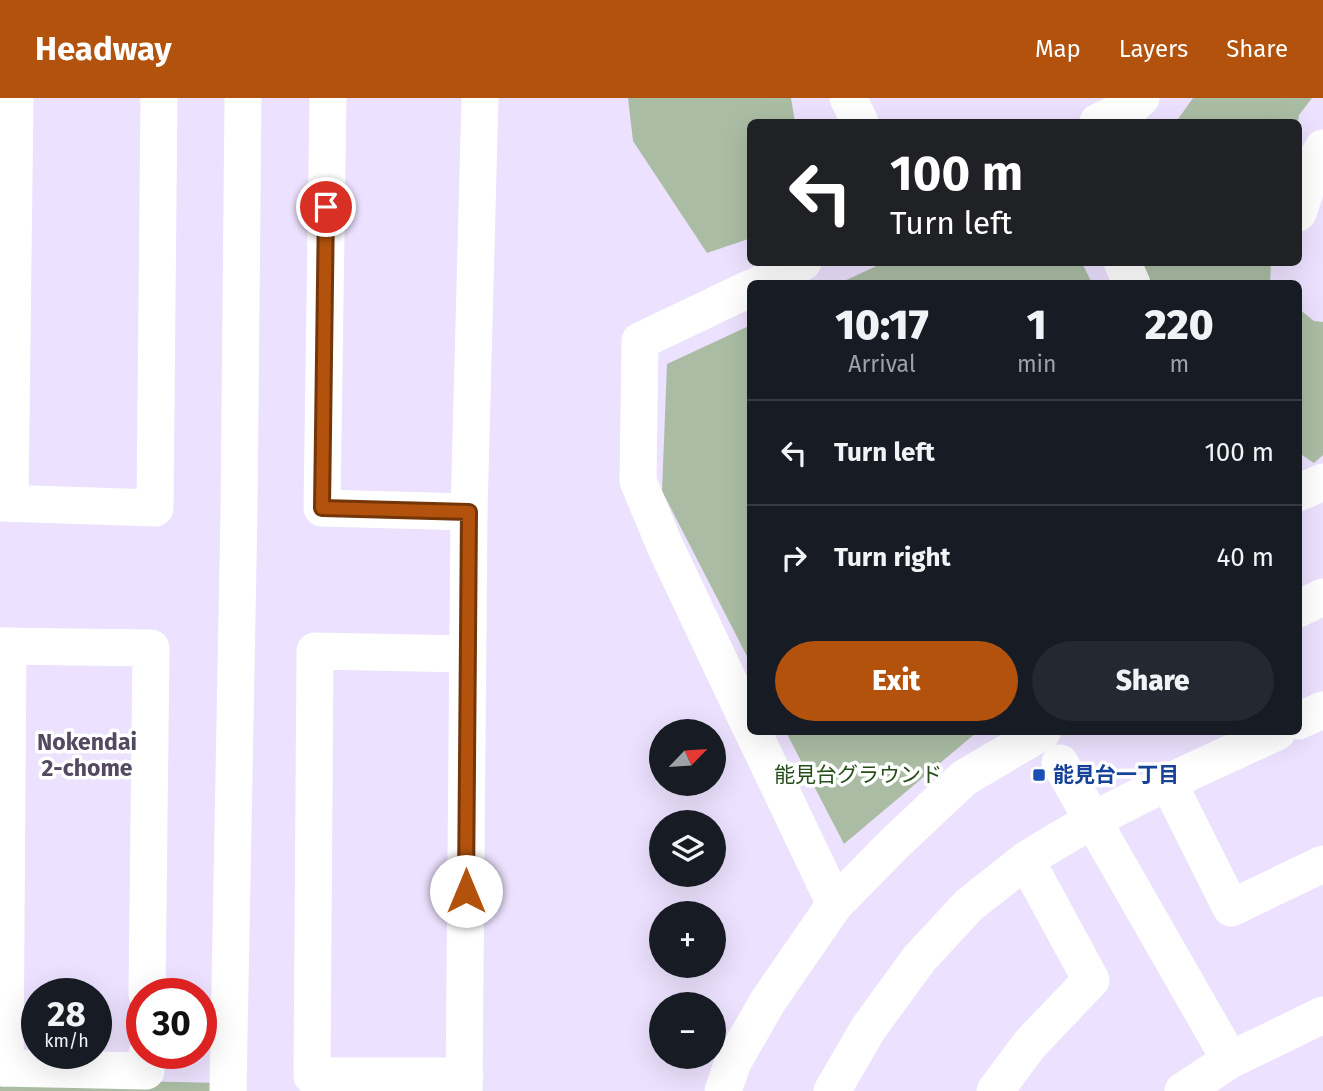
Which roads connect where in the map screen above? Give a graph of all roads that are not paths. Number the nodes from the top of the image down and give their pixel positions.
1 (15, 98) edge
2 (159, 98) edge
3 (243, 98) edge
4 (328, 98) edge
5 (480, 98) edge
6 (848, 98) edge
7 (1141, 98) edge
8 (858, 119) edge
9 (1104, 119) edge
10 (1323, 148) edge
11 (1302, 201) edge
12 (795, 266) edge
13 (768, 280) edge
14 (747, 290) edge
15 (1323, 482) edge
16 (1302, 491) edge
17 (5, 503) edge
18 (469, 512) junction
19 (1323, 597) edge
20 (1302, 606) edge
21 (4, 646) edge
22 (468, 654) junction
23 (1323, 710) edge
24 (747, 719) edge
25 (1302, 720) edge
26 (754, 735) edge
27 (1270, 735) edge
28 (1051, 747) edge
29 (1168, 782) junction
30 (1093, 821) junction
31 (1026, 860) junction
32 (1323, 864) edge
33 (835, 904) junction
34 (147, 978) edge
35 (1323, 1015) edge
36 (1230, 1060) junction
37 (2, 1068) edge
38 (146, 1069) edge
39 (465, 1083) edge
40 (228, 1091) edge
41 (723, 1091) edge
42 (832, 1091) edge
43 (995, 1091) edge
44 (1183, 1091) edge

1 - 17 street
2 - 17 street
3 - 40 street
4 - 18 street
5 - 18 street
6 - 8 street
7 - 9 street
10 - 11 street
12 - 13 street
14 - 24 street
15 - 16 street
18 - 22 street
19 - 20 street
21 - 34 street
21 - 37 street
22 - 39 street
22 - 39 street
23 - 25 street
26 - 33 street
27 - 29 street
28 - 30 street
28 - 33 street
29 - 30 street
29 - 32 street
30 - 31 street
30 - 36 street
31 - 42 street
31 - 43 street
33 - 41 street
35 - 36 street
36 - 44 street
37 - 38 street

